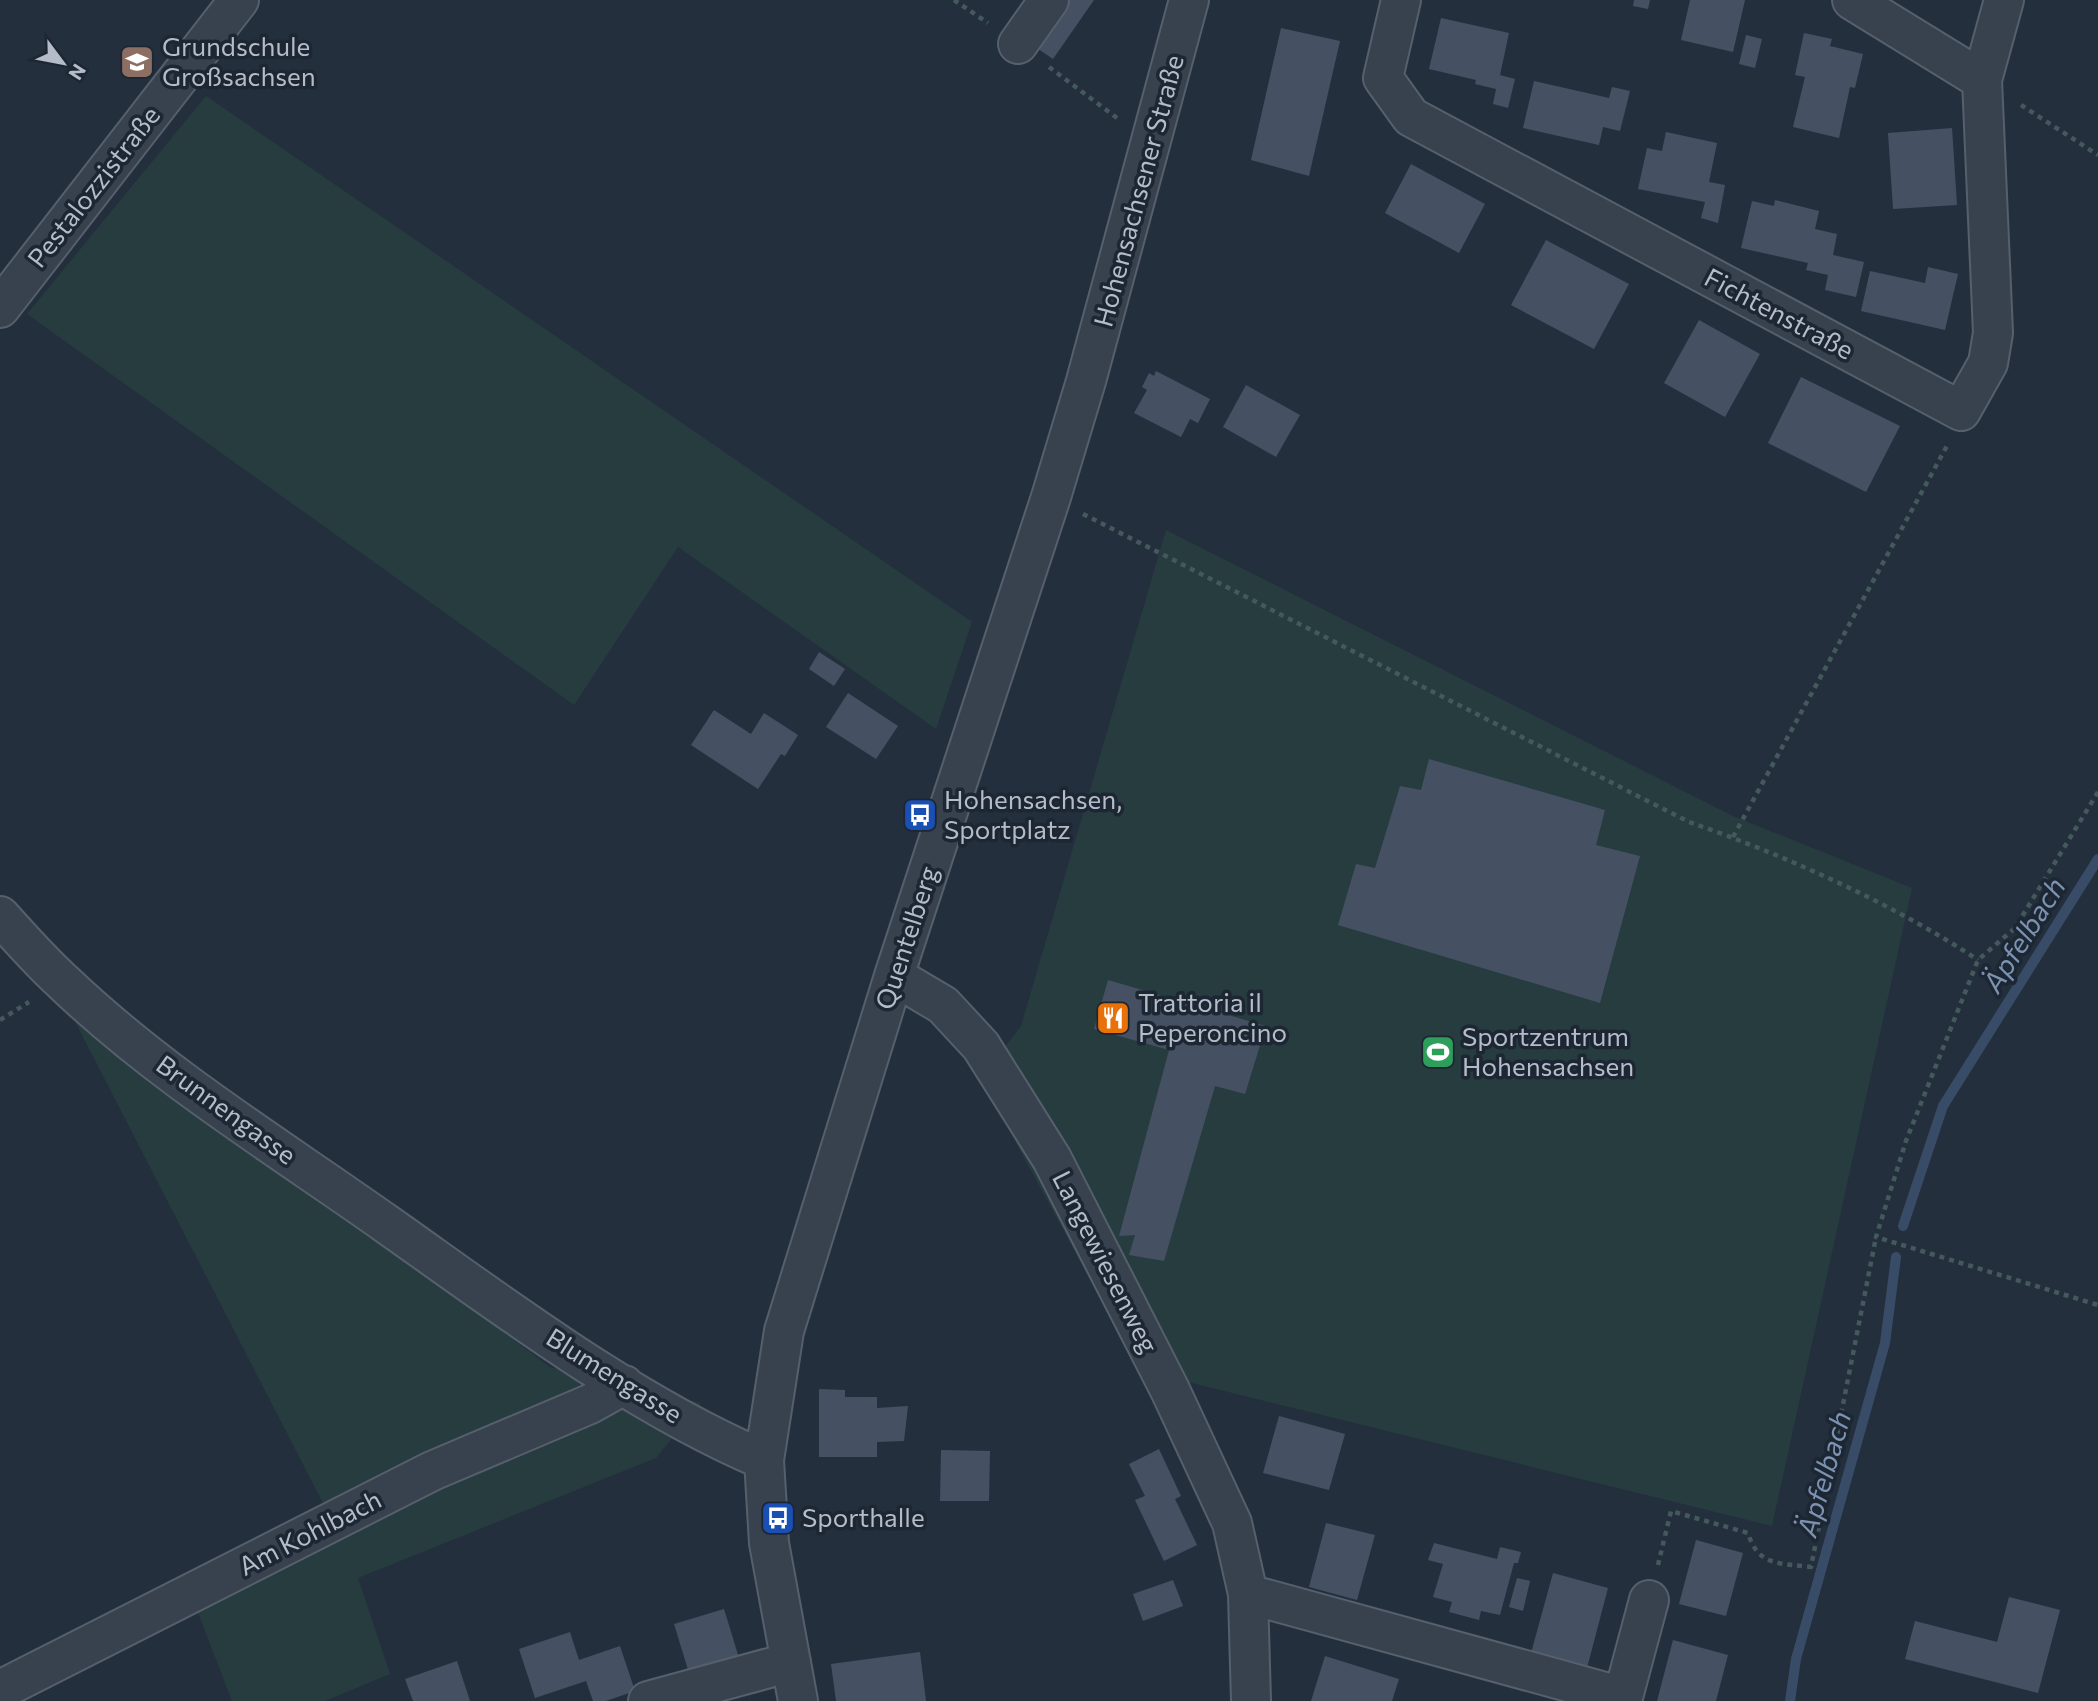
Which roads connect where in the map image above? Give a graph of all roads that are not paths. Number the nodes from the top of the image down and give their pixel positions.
1 (239, 0) edge
2 (1049, 0) edge
3 (1189, 0) edge
4 (1401, 0) edge
5 (1852, 0) edge
6 (2004, 0) edge
7 (1018, 44) road end
8 (1982, 80) junction
9 (0, 309) edge
10 (1086, 381) joint
11 (0, 916) edge
12 (894, 976) junction
13 (470, 1283) joint
14 (624, 1385) junction
15 (764, 1460) junction
16 (1248, 1594) junction
17 (1649, 1600) road end
18 (791, 1662) junction
19 (0, 1690) edge
20 (648, 1701) edge
21 (798, 1701) edge
22 (1251, 1701) edge

1 - 9 street, Pestalozzistraße
2 - 7 street
3 - 10 street, Hohensachsener Straße
4 - 8 street, Fichtenstraße
5 - 8 street
6 - 8 street
10 - 12 street, Quentelberg
11 - 13 street, Brunnengasse
12 - 15 street, Quentelberg
12 - 16 street, Langewiesenweg
13 - 14 street, Blumengasse
14 - 15 street, Blumengasse
14 - 19 street, Am Kohlbach
15 - 18 street, Quentelberg
16 - 17 street
16 - 22 street, Langewiesenweg
18 - 20 street
18 - 21 street, Quentelberg

